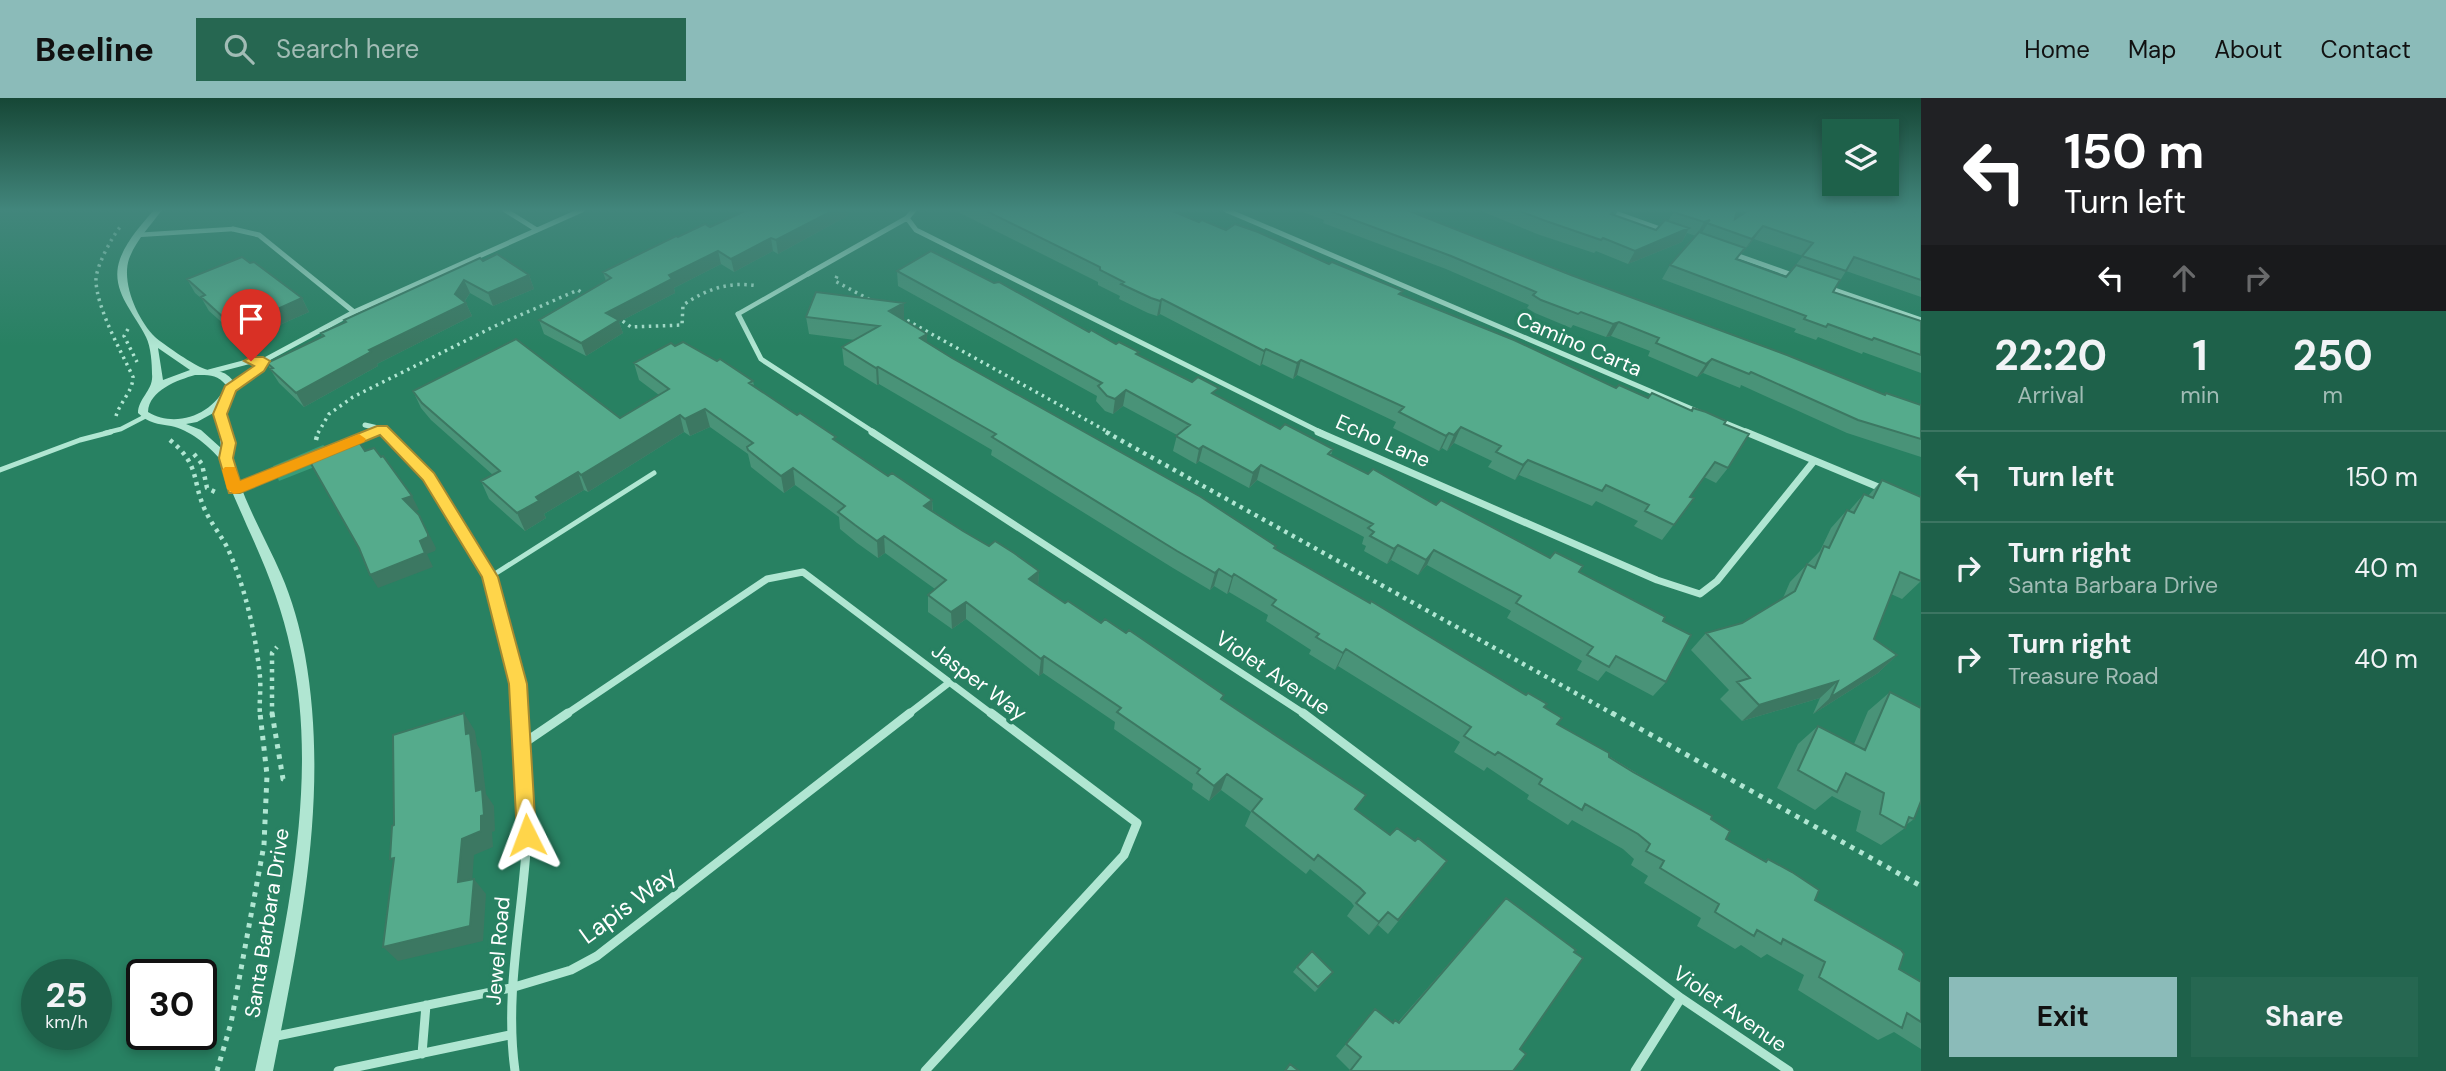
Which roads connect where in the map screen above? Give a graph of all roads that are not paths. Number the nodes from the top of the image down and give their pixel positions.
1 (126, 255) edge
2 (284, 255) edge
3 (480, 255) edge
4 (838, 255) edge
5 (966, 255) edge
6 (1332, 255) edge
7 (1737, 255) edge
8 (808, 274) joint
9 (1803, 279) edge
10 (1816, 283) edge
11 (354, 312) junction
12 (738, 314) joint
13 (1921, 320) edge
14 (152, 339) junction
15 (263, 361) junction
16 (205, 372) junction
17 (155, 389) junction
18 (230, 389) junction
19 (224, 401) junction
20 (146, 416) junction
21 (172, 423) junction
22 (365, 425) dead end
23 (382, 429) junction
24 (226, 458) junction
25 (1814, 461) junction
26 (0, 470) edge
27 (654, 473) dead end
28 (234, 489) junction
29 (1885, 489) edge
30 (490, 577) junction
31 (950, 682) junction
32 (521, 745) junction
33 (511, 988) junction
34 (1681, 998) junction
35 (426, 1005) junction
36 (510, 1035) junction
37 (271, 1037) junction
38 (422, 1054) junction
39 (264, 1071) edge
40 (338, 1071) edge
41 (515, 1071) edge
42 (925, 1071) edge
43 (1635, 1071) edge
44 (1789, 1071) edge

1 - 14 street
2 - 11 street
3 - 11 street
4 - 8 street
5 - 25 street, Echo Lane
6 - 25 street, Camino Carta
7 - 9 street
8 - 12 lane
10 - 13 street
11 - 15 street
12 - 34 street, Violet Avenue
14 - 16 street
14 - 17 street
15 - 16 street
15 - 18 street
16 - 17 street
16 - 18 street
17 - 20 street
18 - 19 street
19 - 21 street
19 - 24 street, Santa Barbara Drive
20 - 21 street
20 - 26 lane
21 - 24 street
22 - 23 street
23 - 28 lane
23 - 30 street, Jewel Road
24 - 28 street, Santa Barbara Drive
25 - 29 street, Camino Carta
27 - 30 lane
28 - 37 street, Santa Barbara Drive
30 - 32 street, Jewel Road
31 - 32 street, Jasper Way
31 - 33 street, Lapis Way
31 - 42 street, Jasper Way
32 - 33 street, Jewel Road
33 - 35 street, Lapis Way
33 - 36 street, Jewel Road
34 - 43 street
34 - 44 street, Violet Avenue
35 - 37 street, Lapis Way
35 - 38 street
36 - 38 street
36 - 41 street, Jewel Road
37 - 39 street, Santa Barbara Drive
38 - 40 street

